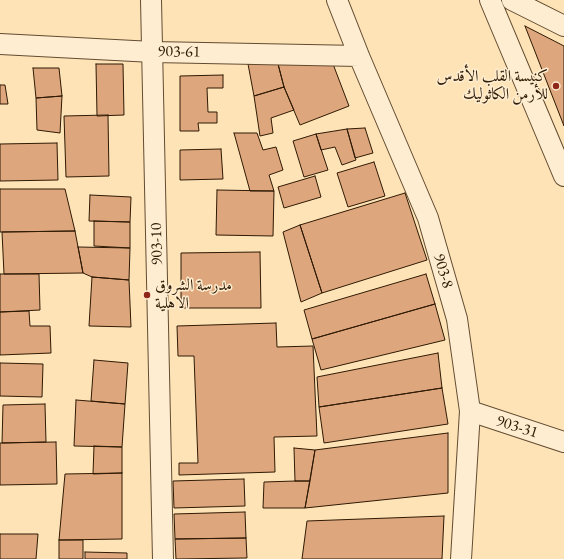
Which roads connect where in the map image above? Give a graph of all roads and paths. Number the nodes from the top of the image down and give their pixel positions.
1 (151, 0) edge
2 (337, 0) edge
3 (490, 0) edge
4 (512, 0) edge
5 (564, 26) edge
6 (0, 44) edge
7 (153, 52) junction
8 (359, 56) junction
9 (564, 176) edge
10 (470, 411) junction
11 (564, 442) edge
12 (163, 559) edge
13 (461, 559) edge

1 - 7 street, 903-10
2 - 8 street, 903-8
3 - 9 street
4 - 5 street
6 - 7 street, 903-61
7 - 8 street, 903-61
7 - 12 street, 903-10
8 - 10 street, 903-8
10 - 11 street, 903-31
10 - 13 street, 903-8

